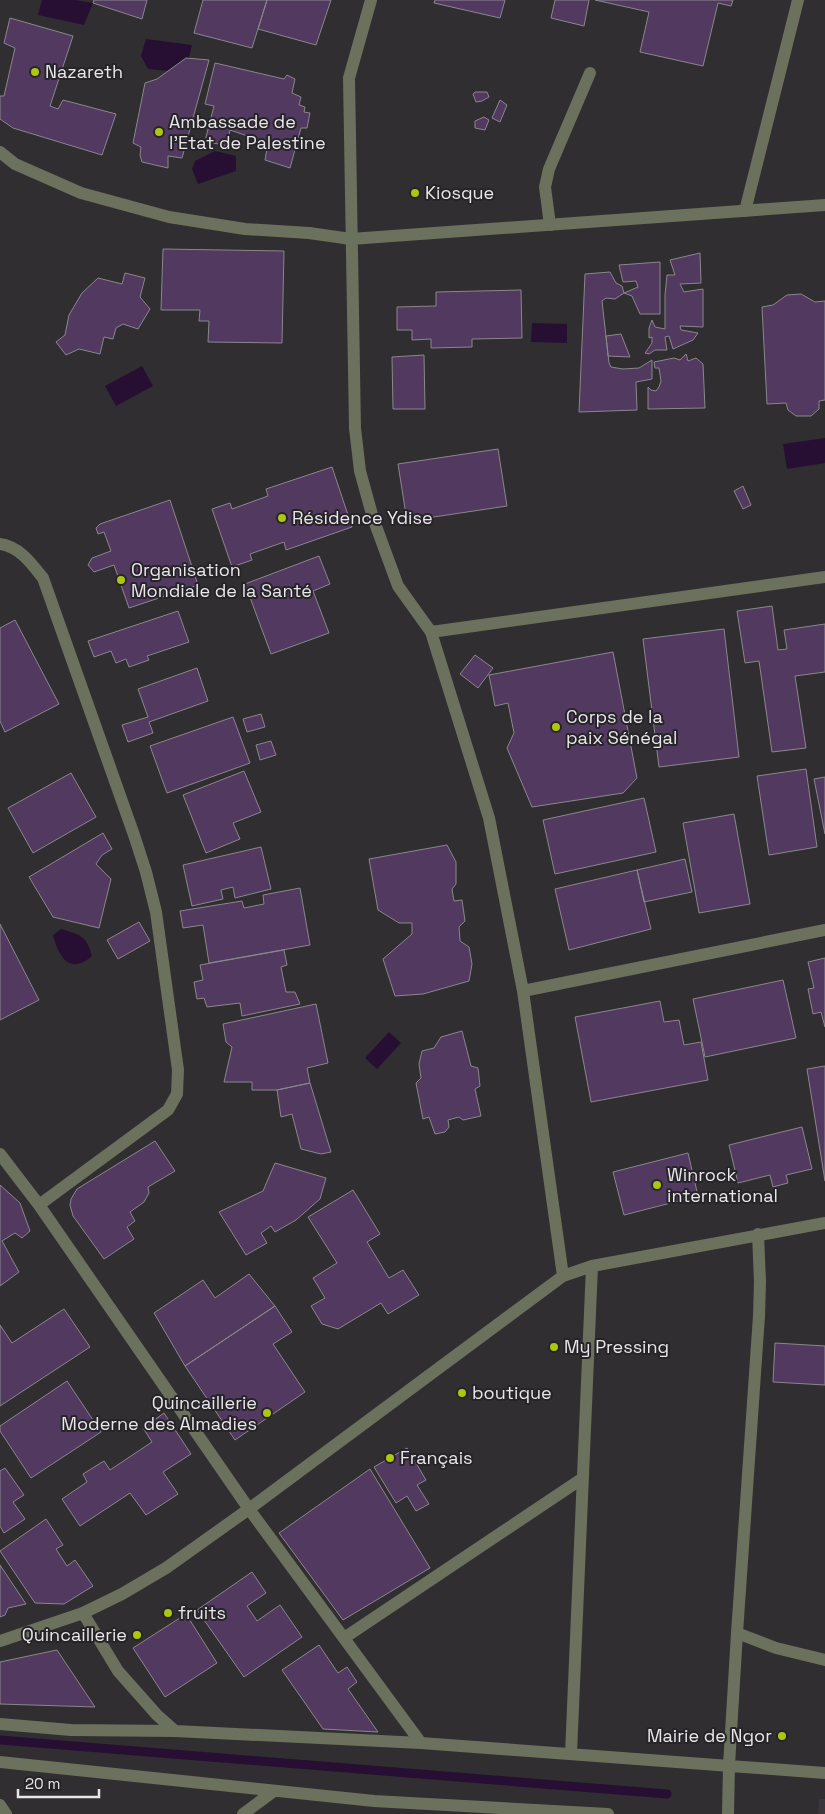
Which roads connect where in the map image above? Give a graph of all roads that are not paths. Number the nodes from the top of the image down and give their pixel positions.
1 (371, 0) edge
2 (798, 0) edge
3 (590, 73) dead end
4 (0, 152) edge
5 (825, 206) edge
6 (745, 211) junction
7 (550, 225) junction
8 (351, 239) junction
9 (0, 544) edge
10 (825, 577) edge
11 (431, 632) junction
12 (825, 930) edge
13 (523, 992) junction
14 (0, 1154) edge
15 (39, 1205) junction
16 (825, 1223) edge
17 (758, 1234) junction
18 (592, 1266) junction
19 (563, 1276) junction
20 (583, 1478) junction
21 (249, 1509) junction
22 (83, 1613) junction
23 (737, 1633) junction
24 (344, 1638) junction
25 (0, 1641) edge
26 (825, 1660) edge
27 (0, 1724) edge
28 (175, 1731) junction
29 (421, 1743) junction
30 (572, 1754) junction
31 (0, 1762) edge
32 (729, 1765) junction
33 (825, 1773) edge
34 (274, 1791) junction
35 (0, 1805) edge
36 (486, 1811) edge
37 (6, 1814) edge
38 (243, 1814) edge
39 (608, 1814) edge
40 (728, 1814) edge

1 - 8 street
2 - 6 street
3 - 7 street
4 - 8 street
5 - 6 street
6 - 7 street
7 - 8 street
8 - 11 street
9 - 15 street
10 - 11 street
11 - 13 street
12 - 13 street
13 - 19 street
14 - 15 street
15 - 21 street
16 - 17 street
17 - 18 street
17 - 23 street
18 - 19 street
18 - 20 street
19 - 21 street
20 - 24 street
20 - 30 street
21 - 22 street
21 - 24 street
22 - 25 street
22 - 28 street
23 - 26 street
23 - 32 street
24 - 29 street
27 - 28 street
28 - 29 street
29 - 30 street
30 - 32 street
31 - 34 street
32 - 33 street
32 - 40 street
34 - 36 street
34 - 38 street
35 - 37 street
36 - 39 street

